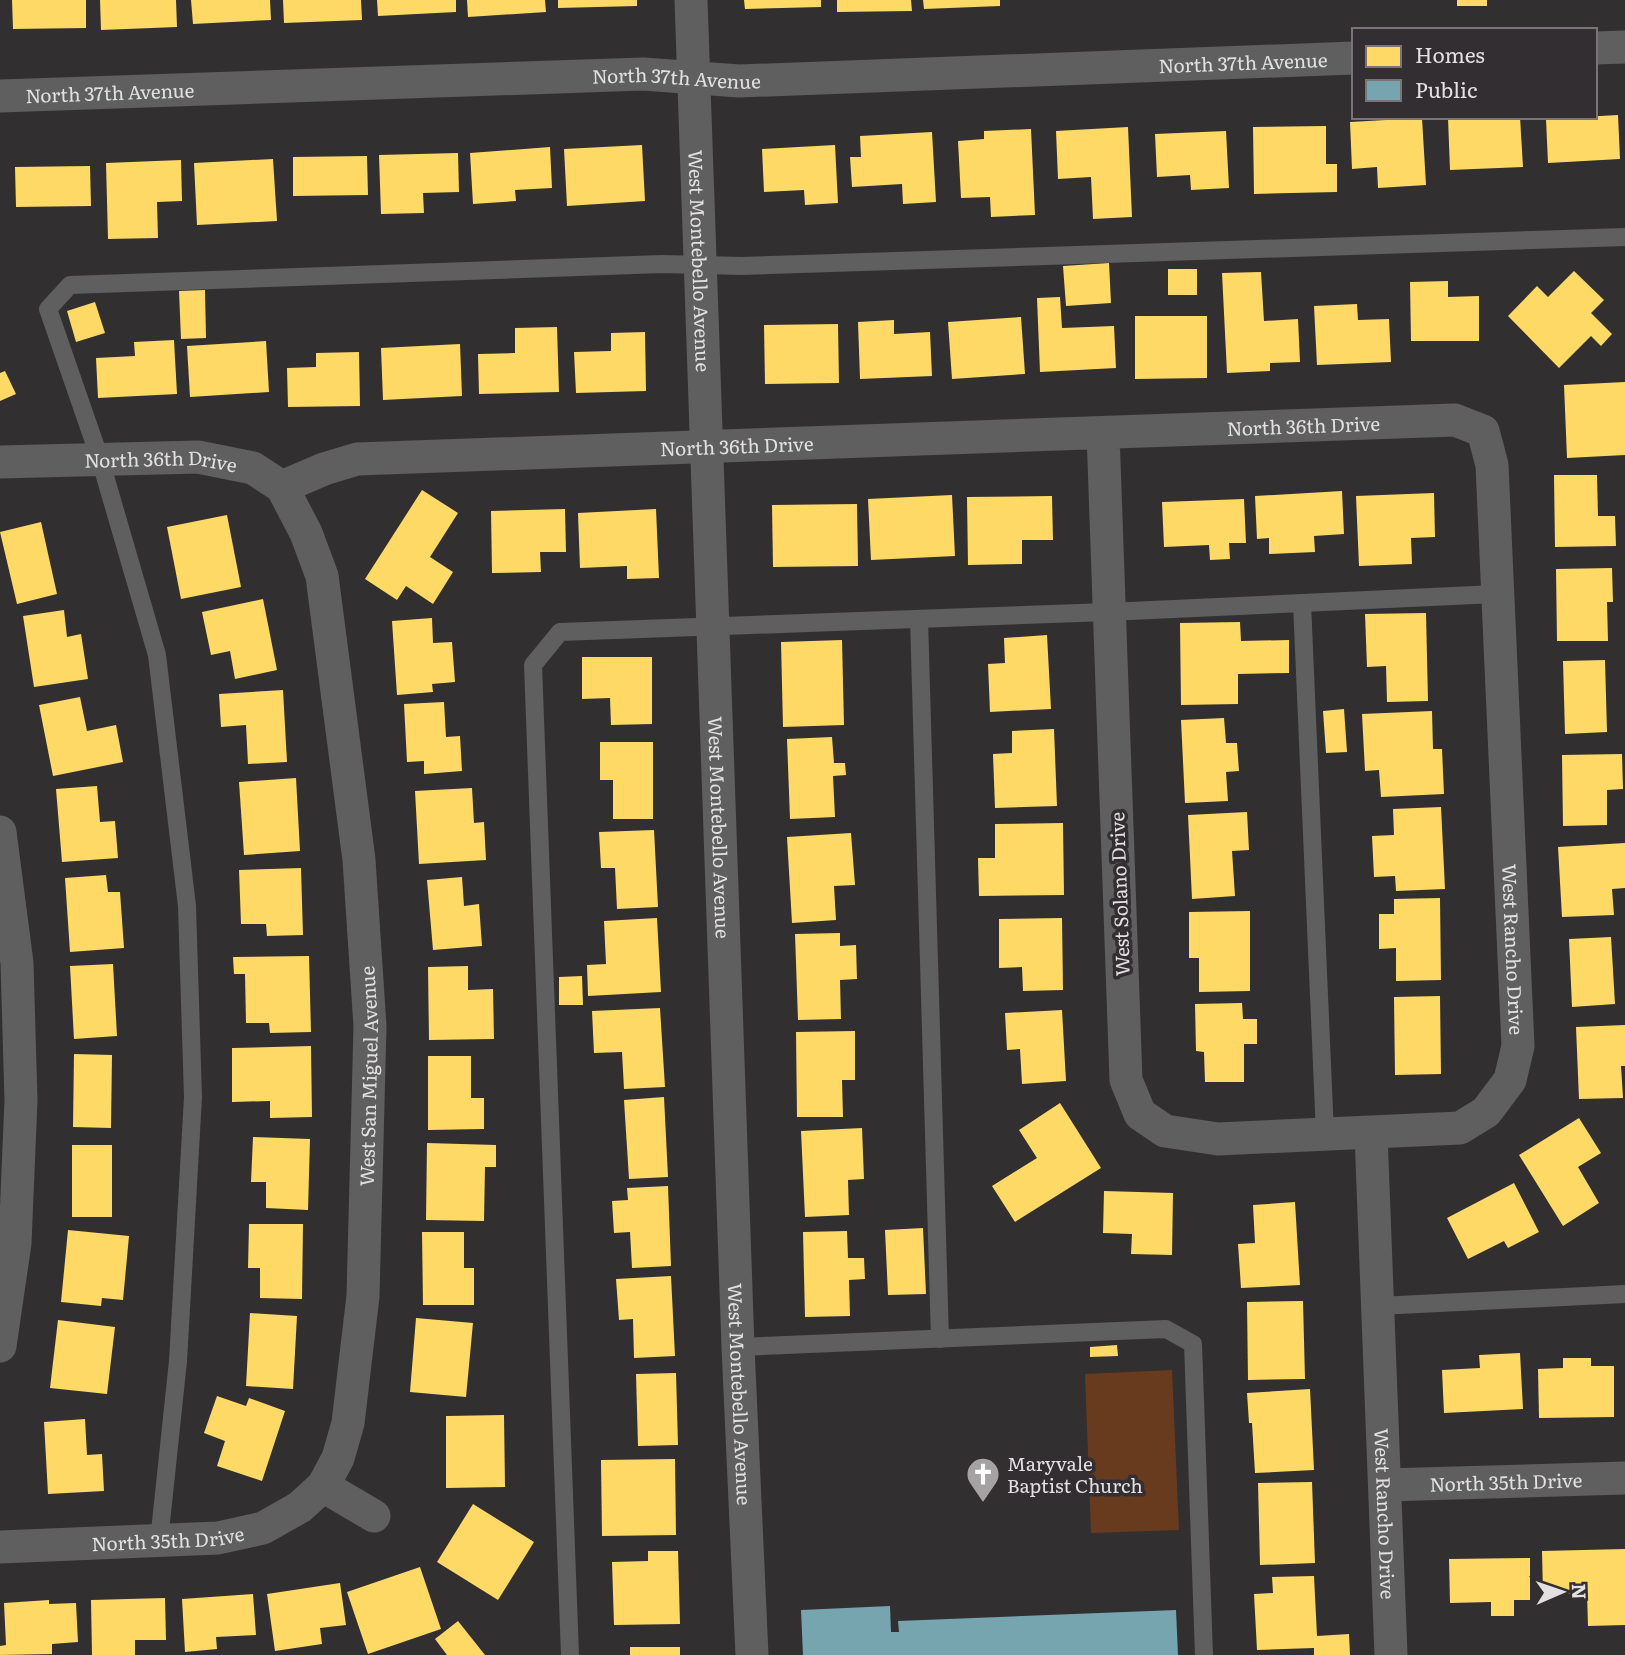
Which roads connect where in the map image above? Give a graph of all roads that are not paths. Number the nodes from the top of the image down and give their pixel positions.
1 (691, 0) edge
2 (1625, 47) edge
3 (1597, 48) edge
4 (1352, 58) edge
5 (694, 77) junction
6 (0, 96) edge
7 (1625, 237) edge
8 (700, 265) junction
9 (1483, 431) joint
10 (1103, 433) junction
11 (707, 447) junction
12 (100, 459) junction
13 (0, 462) edge
14 (282, 487) junction
15 (1496, 594) junction
16 (1302, 603) junction
17 (1108, 612) junction
18 (919, 619) junction
19 (713, 626) junction
20 (0, 832) edge
21 (1325, 1134) junction
22 (1371, 1134) junction
23 (1625, 1294) edge
24 (1378, 1306) junction
25 (940, 1339) junction
26 (0, 1346) edge
27 (738, 1347) junction
28 (1625, 1478) edge
29 (1385, 1485) junction
30 (323, 1486) junction
31 (374, 1516) dead end
32 (159, 1541) junction
33 (0, 1547) edge
34 (570, 1655) edge
35 (752, 1655) edge
36 (1204, 1655) edge
37 (1391, 1655) edge

1 - 5 street, West Montebello Avenue
2 - 3 street
4 - 5 street, North 37th Avenue
5 - 6 street, North 37th Avenue
5 - 8 street, West Montebello Avenue
7 - 8 lane
8 - 11 street, West Montebello Avenue
8 - 12 lane
9 - 10 street, North 36th Drive
9 - 15 street, West Rancho Drive
10 - 11 street, North 36th Drive
10 - 17 street, West Solano Drive
11 - 14 street, North 36th Drive
11 - 19 street, West Montebello Avenue
12 - 13 street, North 36th Drive
12 - 14 street, North 36th Drive
12 - 32 lane
14 - 30 street, West San Miguel Avenue
15 - 16 lane
15 - 22 street, West Rancho Drive
16 - 17 lane
16 - 21 lane
17 - 18 lane
17 - 21 street, West Solano Drive
18 - 19 lane
18 - 25 lane
19 - 27 street, West Montebello Avenue
19 - 34 lane
20 - 26 street
21 - 22 street, West Solano Drive
22 - 24 street, West Rancho Drive
23 - 24 lane
24 - 29 street, West Rancho Drive
25 - 27 lane
25 - 36 lane
27 - 35 street, West Montebello Avenue
28 - 29 street, North 35th Drive
29 - 37 street, West Rancho Drive
30 - 31 street
30 - 32 street, North 35th Drive
32 - 33 street, North 35th Drive

